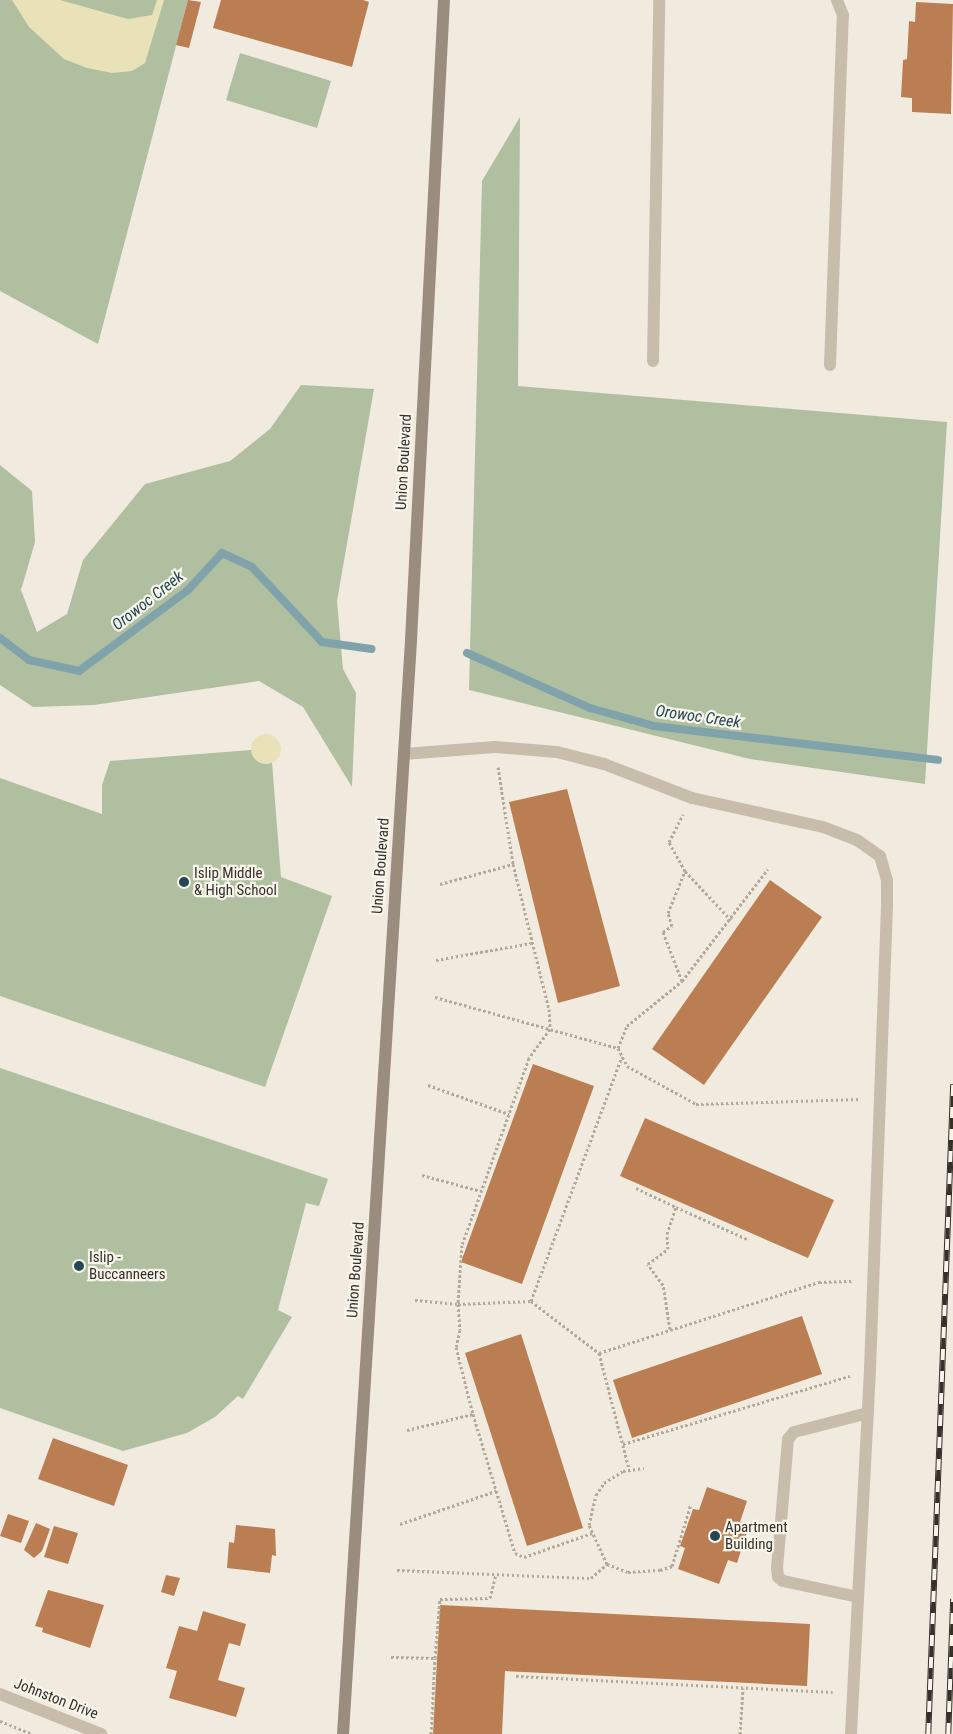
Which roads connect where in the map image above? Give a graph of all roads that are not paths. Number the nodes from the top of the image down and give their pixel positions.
1 (444, 0) edge
2 (659, 0) edge
3 (837, 0) edge
4 (653, 361) dead end
5 (830, 365) dead end
6 (404, 754) junction
7 (868, 1413) junction
8 (858, 1597) junction
9 (0, 1694) edge
10 (101, 1734) edge
11 (343, 1734) edge
12 (851, 1734) edge

1 - 6 main road, Union Boulevard
2 - 4 street
3 - 5 street
6 - 7 street
6 - 11 main road, Union Boulevard
7 - 8 street
7 - 8 street
8 - 12 street
9 - 10 street, Johnston Drive

